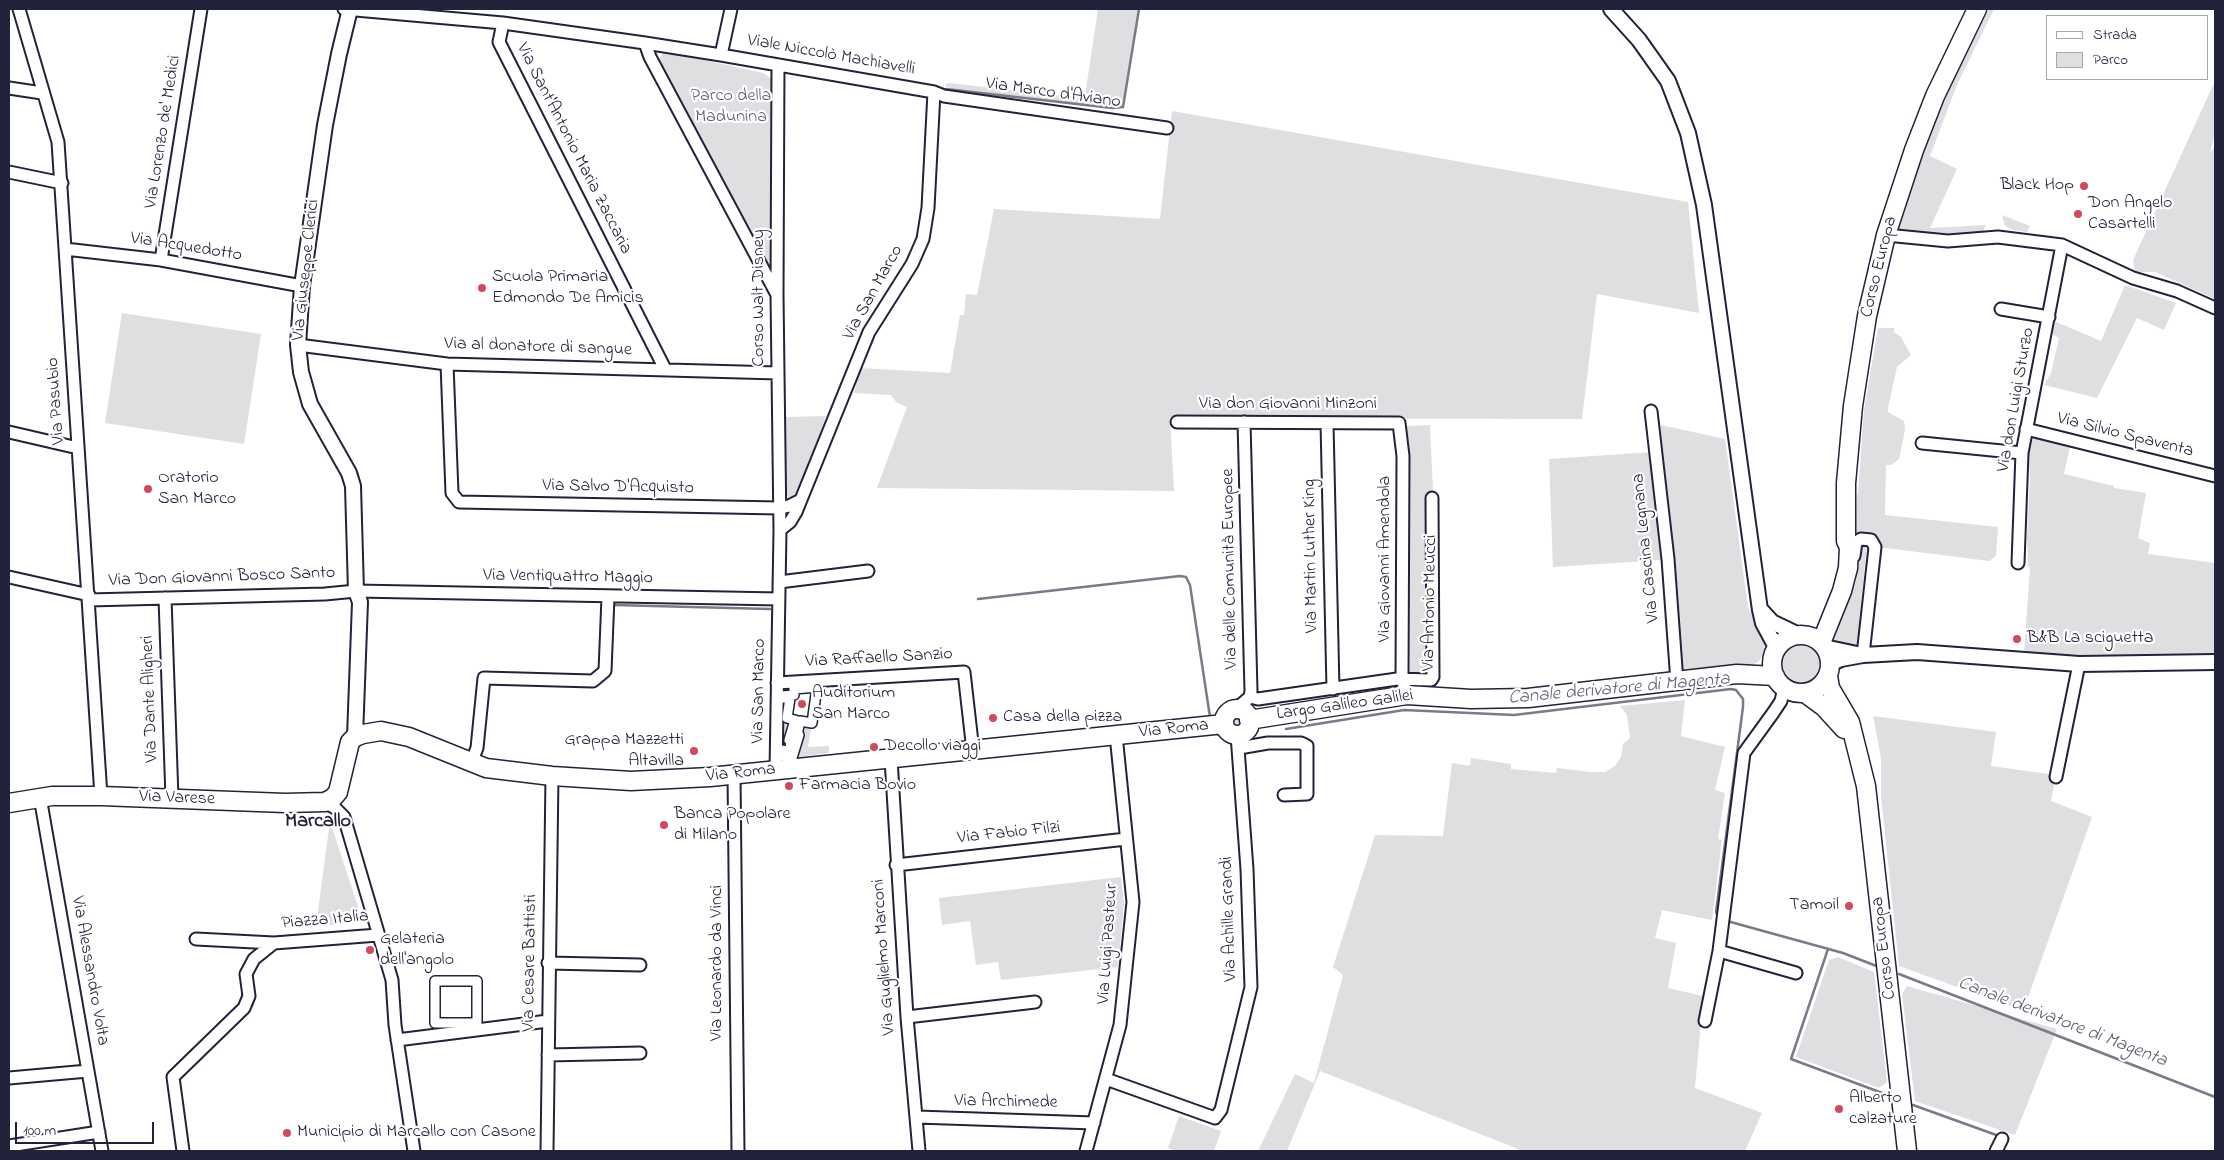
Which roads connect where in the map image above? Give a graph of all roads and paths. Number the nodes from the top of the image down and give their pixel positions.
1 (19, 9) edge
2 (201, 9) edge
3 (348, 9) edge
4 (731, 9) edge
5 (1612, 9) edge
6 (1977, 9) edge
7 (503, 23) junction
8 (645, 43) junction
9 (722, 55) junction
10 (778, 65) junction
11 (9, 88) edge
12 (934, 92) junction
13 (42, 93) junction
14 (1167, 128) dead end
15 (9, 172) edge
16 (62, 183) junction
17 (1886, 235) junction
18 (2062, 245) junction
19 (65, 249) junction
20 (161, 260) junction
21 (302, 286) junction
22 (777, 294) junction
23 (2215, 308) edge
24 (2001, 309) dead end
25 (2049, 317) junction
26 (298, 345) junction
27 (448, 364) junction
28 (665, 369) junction
29 (778, 374) junction
30 (1651, 411) dead end
31 (1177, 422) dead end
32 (1244, 422) junction
33 (1327, 423) junction
34 (1398, 423) joint
35 (2026, 429) junction
36 (9, 432) edge
37 (1922, 443) dead end
38 (78, 448) junction
39 (2022, 453) junction
40 (2215, 476) edge
41 (1432, 498) dead end
42 (801, 500) junction
43 (780, 508) junction
44 (780, 530) junction
45 (1846, 541) junction
46 (2018, 563) dead end
47 (868, 571) dead end
48 (9, 578) edge
49 (779, 582) junction
50 (356, 591) junction
51 (608, 597) junction
52 (89, 598) junction
53 (165, 598) junction
54 (779, 599) junction
55 (1835, 609) junction
56 (1760, 610) junction
57 (1801, 635) junction
58 (1823, 645) junction
59 (1776, 651) junction
60 (1863, 655) junction
61 (2215, 662) edge
62 (2079, 664) junction
63 (1829, 670) junction
64 (1737, 674) junction
65 (1779, 681) junction
66 (1677, 682) junction
67 (777, 683) junction
68 (1405, 687) junction
69 (1333, 689) junction
70 (1805, 692) junction
71 (1250, 697) junction
72 (1440, 697) joint
73 (1243, 714) junction
74 (1224, 724) junction
75 (1116, 736) junction
76 (355, 737) junction
77 (1238, 741) junction
78 (1857, 745) junction
79 (781, 750) joint
80 (973, 751) junction
81 (891, 759) junction
82 (471, 763) junction
83 (776, 770) junction
84 (734, 774) junction
85 (552, 776) junction
86 (2056, 777) dead end
87 (1284, 795) dead end
88 (101, 796) junction
89 (40, 797) junction
90 (172, 798) junction
91 (9, 802) edge
92 (325, 802) junction
93 (1126, 839) junction
94 (896, 865) junction
95 (378, 936) junction
96 (196, 939) dead end
97 (274, 943) junction
98 (1719, 951) junction
99 (548, 963) junction
100 (640, 965) dead end
101 (1796, 973) dead end
102 (1035, 1002) dead end
103 (907, 1017) junction
104 (548, 1021) junction
105 (1705, 1021) dead end
106 (477, 1023) joint
107 (398, 1040) junction
108 (640, 1053) dead end
109 (548, 1055) junction
110 (88, 1071) junction
111 (9, 1078) edge
112 (1106, 1079) junction
113 (917, 1117) junction
114 (1094, 1124) junction
115 (99, 1132) junction
116 (2002, 1139) dead end
117 (9, 1146) edge
118 (102, 1151) edge
119 (183, 1151) edge
120 (414, 1151) edge
121 (547, 1151) edge
122 (738, 1151) edge
123 (920, 1151) edge
124 (1086, 1151) edge
125 (1907, 1151) edge
126 (1996, 1151) edge

1 - 13 street, Via Pasubio
2 - 20 street, Via Lorenzo de' Medici
3 - 7 street, Viale Niccolò Machiavelli
3 - 21 street, Via Giuseppe Clerici
4 - 9 street, Viale Niccolò Machiavelli
5 - 56 street
6 - 17 main road, Corso Europa
7 - 8 street, Viale Niccolò Machiavelli
7 - 28 street, Via Sant'Antonio Maria Zaccaria
8 - 9 street, Viale Niccolò Machiavelli
8 - 22 street
9 - 10 street, Viale Niccolò Machiavelli
10 - 12 street, Viale Niccolò Machiavelli
10 - 22 street, Corso Walt Disney
11 - 13 street
12 - 14 street, Via Marco d'Aviano
12 - 42 street, Via San Marco
13 - 16 street, Via Pasubio
15 - 16 street
16 - 19 street, Via Pasubio
17 - 18 street
17 - 45 main road, Corso Europa
18 - 23 street
18 - 25 street, Via don Luigi Sturzo
19 - 20 street, Via Acquedotto
19 - 38 street, Via Pasubio
20 - 21 street, Via Acquedotto
21 - 26 street, Via Giuseppe Clerici
22 - 29 street, Corso Walt Disney
24 - 25 street
25 - 35 street, Via don Luigi Sturzo
26 - 27 street, Via al donatore di sangue
26 - 50 street, Via Giuseppe Clerici
27 - 28 street, Via al donatore di sangue
27 - 43 street, Via Salvo D'Acquisto
28 - 29 street, Via al donatore di sangue
29 - 43 street, Corso Walt Disney
30 - 66 street, Via Cascina Legnana
31 - 32 street, Via don Giovanni Minzoni
32 - 33 street, Via don Giovanni Minzoni
32 - 71 street, Via delle Comunità Europee
33 - 34 street, Via don Giovanni Minzoni
33 - 69 street, Via Martin Luther King
34 - 68 street, Via Giovanni Amendola
35 - 39 street, Via don Luigi Sturzo
35 - 40 street, Via Silvio Spaventa
36 - 38 street
37 - 39 street
38 - 52 street, Via Pasubio
39 - 46 street, Via don Luigi Sturzo
41 - 68 street, Via Antonio Meucci
42 - 43 street
42 - 44 street, Via San Marco
43 - 44 street, Corso Walt Disney
44 - 49 street, Via San Marco
45 - 55 main road, Corso Europa
45 - 57 main road, Corso Europa
47 - 49 street
48 - 52 street, Via Don Giovanni Bosco Santo
49 - 54 street, Via San Marco
50 - 51 street, Via Ventiquattro Maggio
50 - 53 street, Via Don Giovanni Bosco Santo
50 - 76 street, Via Giuseppe Clerici
51 - 54 street, Via Ventiquattro Maggio
51 - 82 street
52 - 53 street, Via Don Giovanni Bosco Santo
52 - 88 street, Via Pasubio
53 - 90 street, Via Dante Aligheri
54 - 67 street, Via San Marco
55 - 58 main road, Corso Europa
55 - 60 street
56 - 57 street
56 - 59 street
57 - 58 main road
57 - 59 main road
58 - 60 street
58 - 63 main road
59 - 64 main road, Via Antonio Meucci
59 - 65 main road
60 - 62 street
60 - 63 street
61 - 62 street
62 - 86 street
63 - 70 main road
63 - 78 main road, Corso Europa
64 - 65 main road, Via Antonio Meucci
64 - 66 main road, Via Antonio Meucci
65 - 70 main road
65 - 98 street
66 - 72 main road, Via Antonio Meucci
67 - 80 street, Via Raffaello Sanzio
67 - 83 street, Via San Marco
68 - 69 street, Largo Galileo Galilei
68 - 72 main road, Largo Galileo Galilei
68 - 73 main road, Largo Galileo Galilei
69 - 71 street, Largo Galileo Galilei
70 - 78 main road, Corso Europa
71 - 73 street
73 - 74 main road
73 - 77 main road
74 - 75 main road, Via Roma
74 - 77 main road
75 - 80 main road, Via Roma
75 - 93 street, Via Luigi Pasteur
76 - 82 main road, Via Roma
76 - 92 main road, Via Giuseppe Clerici
77 - 87 street
77 - 112 street, Via Achille Grandi
78 - 125 main road, Corso Europa
79 - 79 street
80 - 81 main road, Via Roma
81 - 83 main road, Via Roma
81 - 94 street, Via Guglielmo Marconi
82 - 85 main road, Via Roma
83 - 84 main road, Via Roma
84 - 85 main road, Via Roma
84 - 122 street, Via Leonardo da Vinci
85 - 99 street, Via Cesare Battisti
88 - 89 main road, Via Varese
88 - 90 main road, Via Varese
89 - 91 main road, Via Varese
89 - 110 street, Via Alessandro Volta
90 - 92 main road, Via Varese
92 - 95 street, Piazza Italia
93 - 94 street, Via Fabio Filzi
93 - 112 street, Via Luigi Pasteur
94 - 103 street, Via Guglielmo Marconi
95 - 97 street, Piazza Italia
95 - 107 street
96 - 97 street
97 - 119 street, Piazza Italia
98 - 101 street
98 - 105 street
99 - 100 street
99 - 104 street, Via Cesare Battisti
102 - 103 street
103 - 113 street, Via Guglielmo Marconi
104 - 107 street
104 - 109 street, Via Cesare Battisti
106 - 106 street
107 - 120 street
108 - 109 street
109 - 121 street, Via Cesare Battisti
110 - 111 street
110 - 115 street, Via Alessandro Volta
112 - 114 street, Via Luigi Pasteur
113 - 114 street, Via Archimede
113 - 123 street, Via Guglielmo Marconi
114 - 124 street, Via Luigi Pasteur
115 - 117 street
115 - 118 street, Via Alessandro Volta
116 - 126 street

